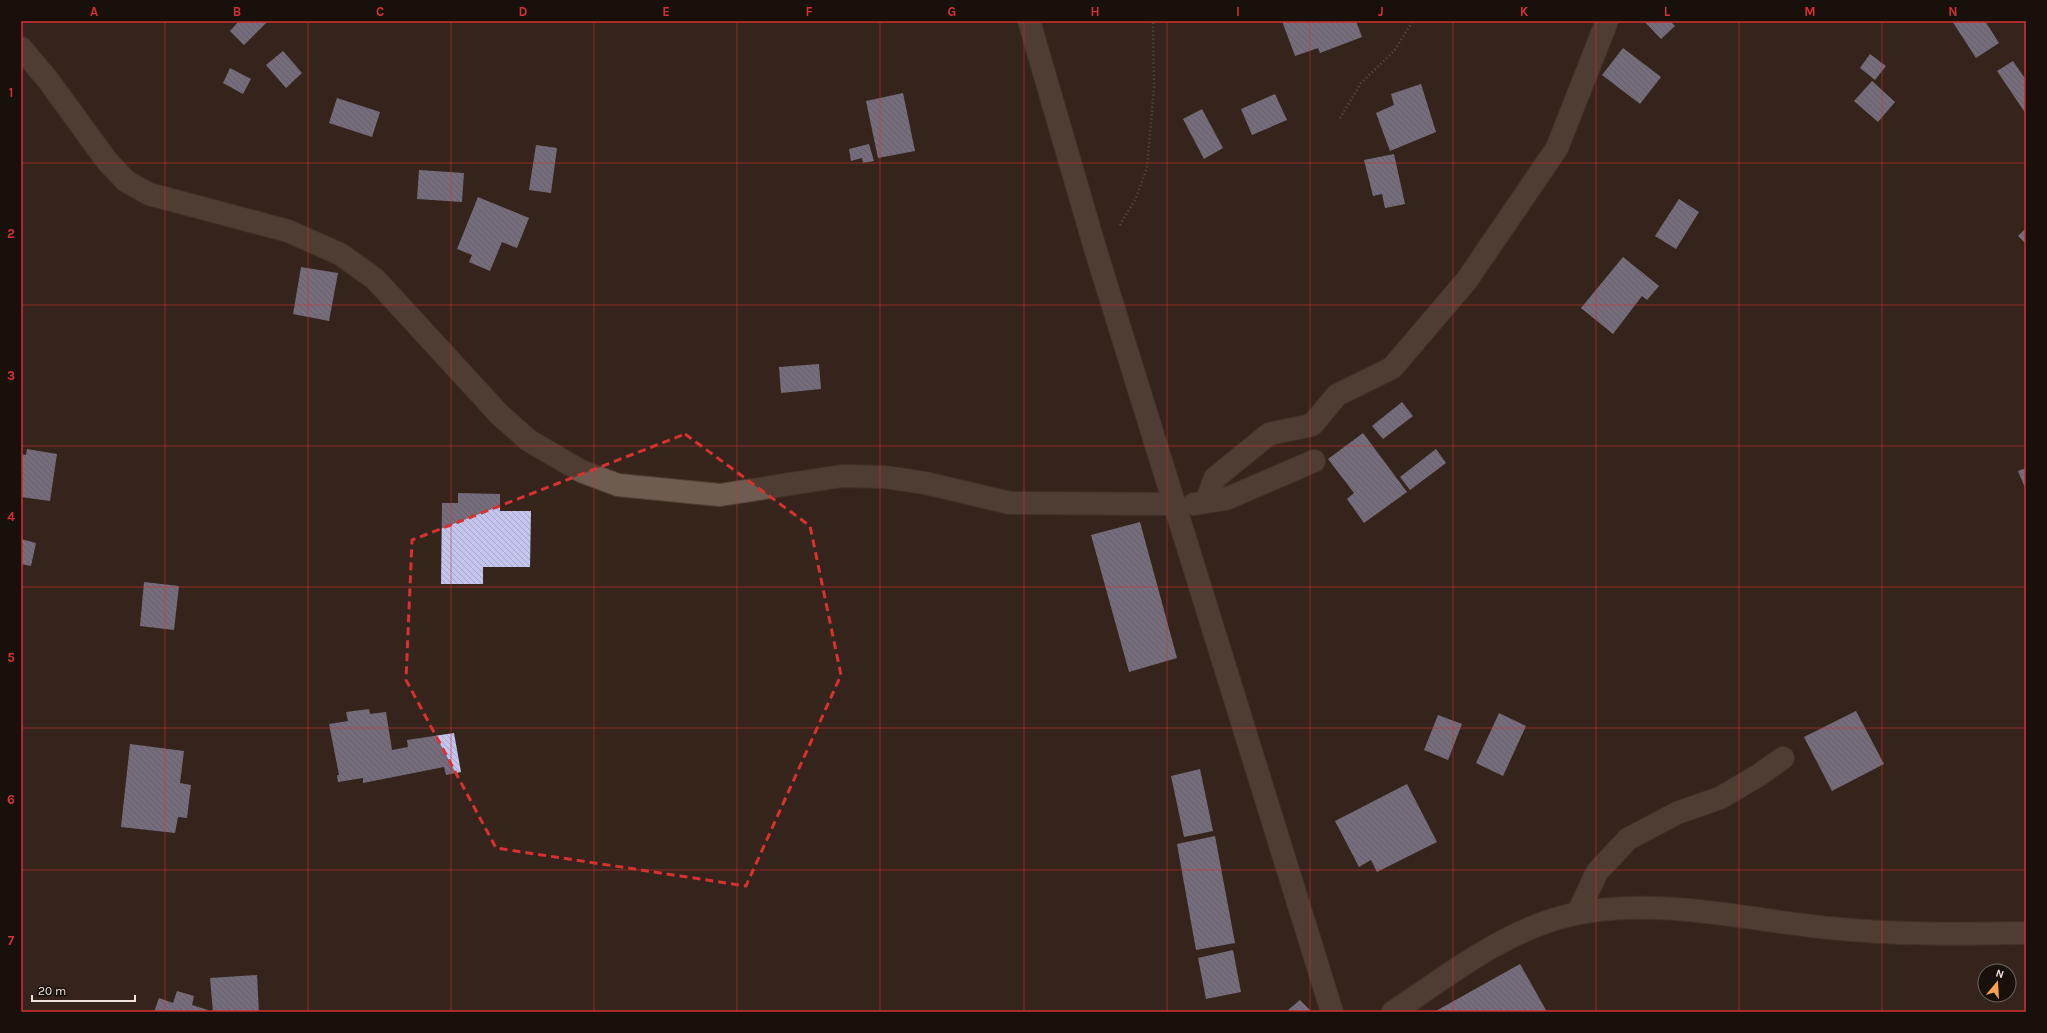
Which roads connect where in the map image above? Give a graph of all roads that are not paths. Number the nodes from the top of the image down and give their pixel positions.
1 (1029, 21) edge
2 (1607, 21) edge
3 (21, 48) edge
4 (1314, 461) dead end
5 (1206, 502) junction
6 (1177, 511) junction
7 (1783, 758) dead end
8 (1578, 914) junction
9 (2026, 933) edge
10 (1332, 1012) edge
11 (1393, 1012) edge

1 - 6 street
2 - 5 street
3 - 6 street
4 - 5 street
5 - 6 street
6 - 10 street
7 - 8 street
8 - 9 street
8 - 11 street

